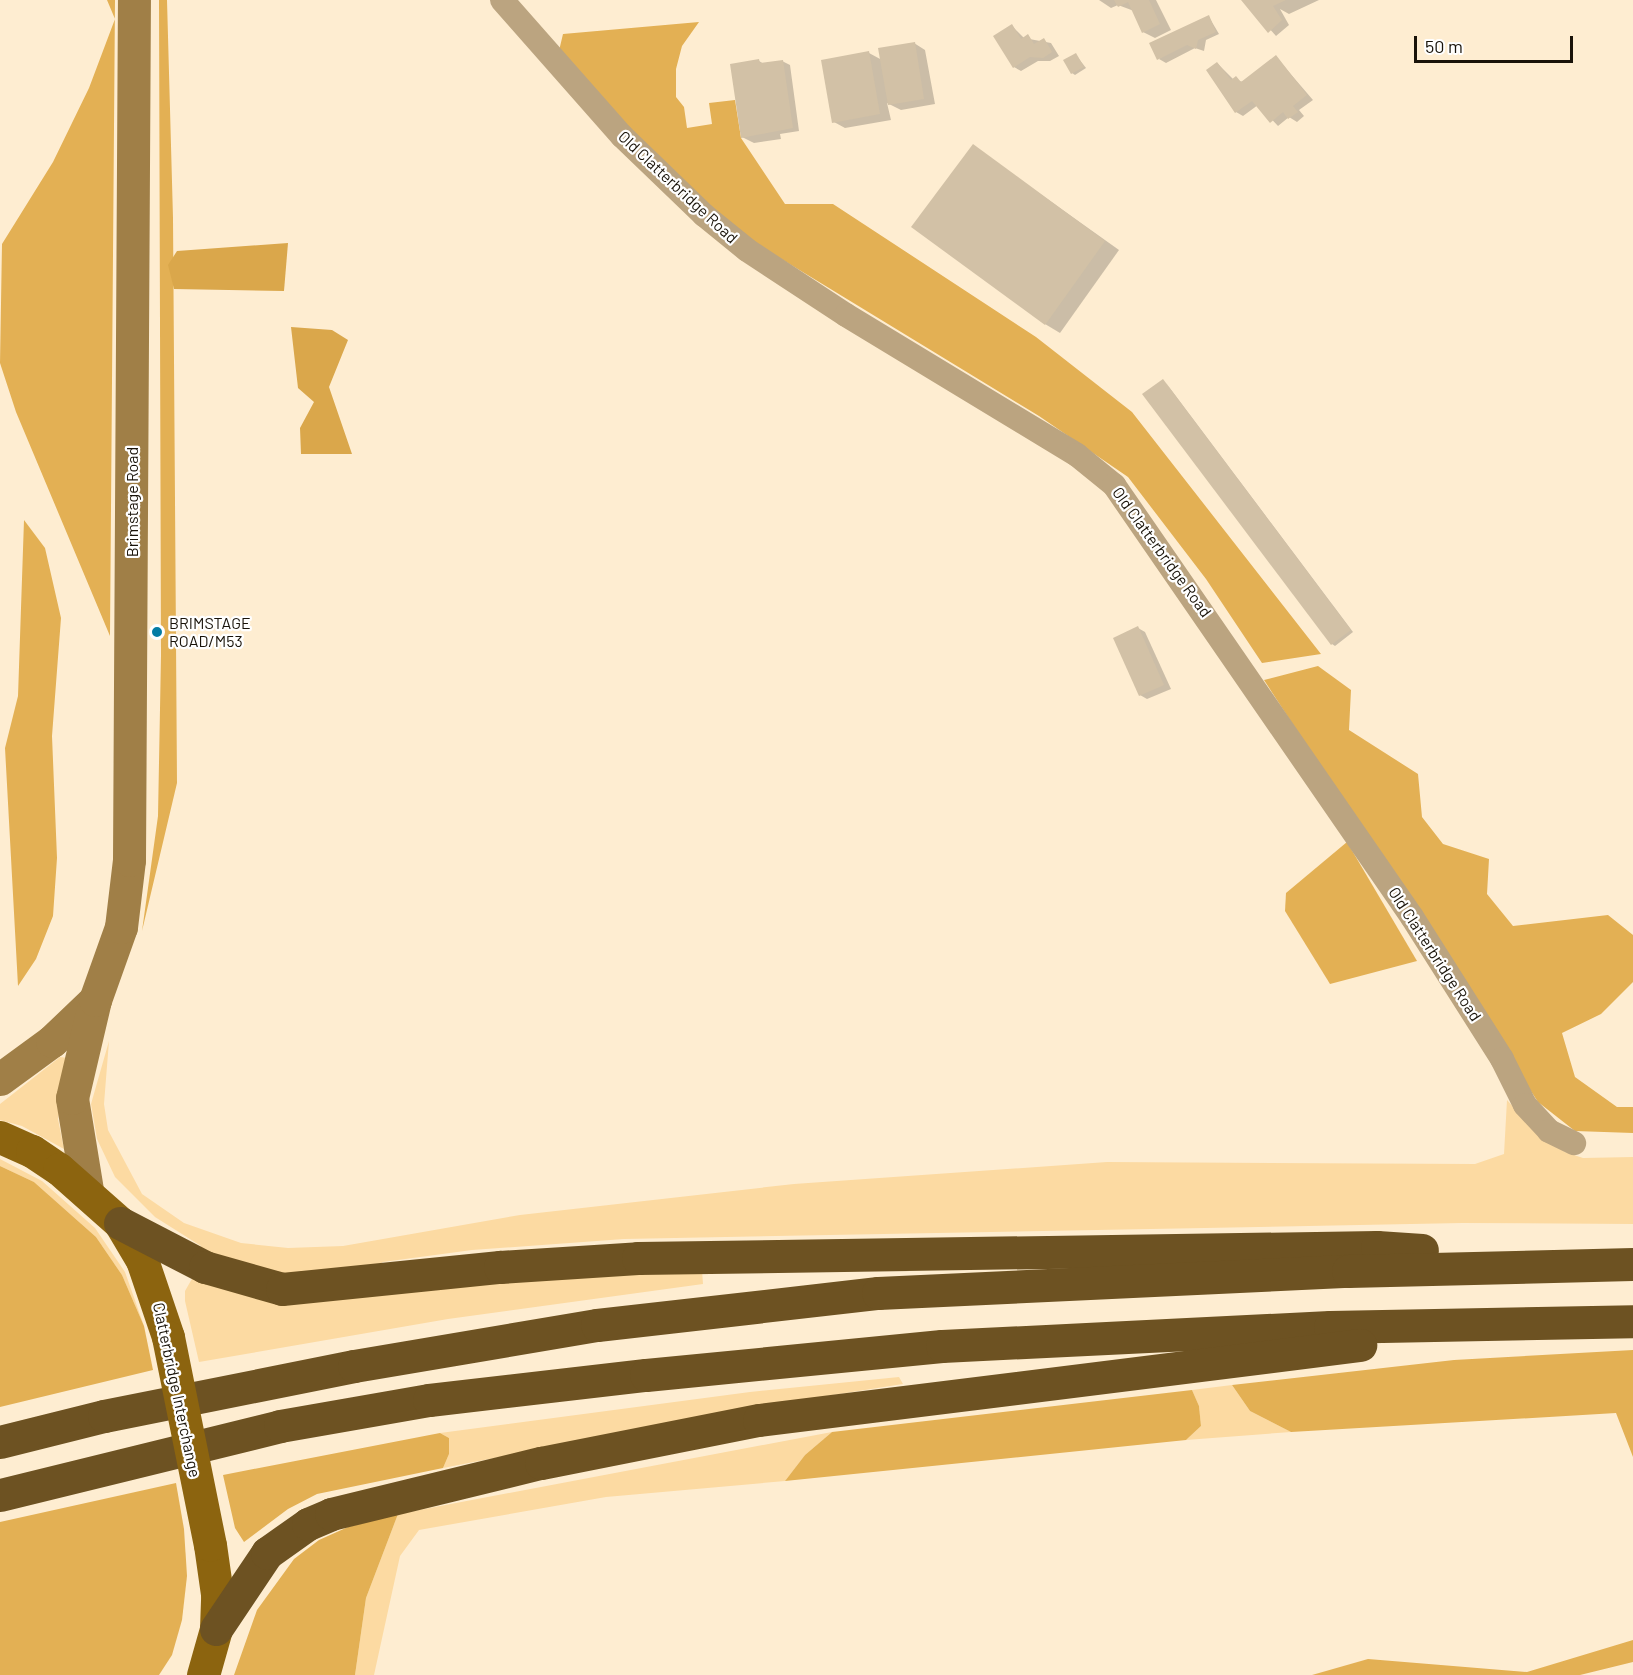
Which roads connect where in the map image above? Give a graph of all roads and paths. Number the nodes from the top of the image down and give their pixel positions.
1 (134, 0) edge
2 (502, 0) edge
3 (95, 1000) junction
4 (0, 1079) edge
5 (0, 1137) edge
6 (1574, 1143) dead end
7 (87, 1190) junction
8 (120, 1222) junction
9 (1633, 1263) edge
10 (1633, 1321) edge
11 (1553, 1322) junction
12 (0, 1442) edge
13 (0, 1495) edge
14 (210, 1658) edge

1 - 3 main road, Brimstage Road
2 - 6 street, Old Clatterbridge Road
3 - 4 main road, Brimstage Road
3 - 7 main road, Brimstage Road
5 - 7 main road, Clatterbridge Interchange
7 - 8 main road, Clatterbridge Interchange
8 - 9 highway
8 - 14 main road, Clatterbridge Interchange, bridge
9 - 12 highway
10 - 11 highway
11 - 13 highway
11 - 14 highway

